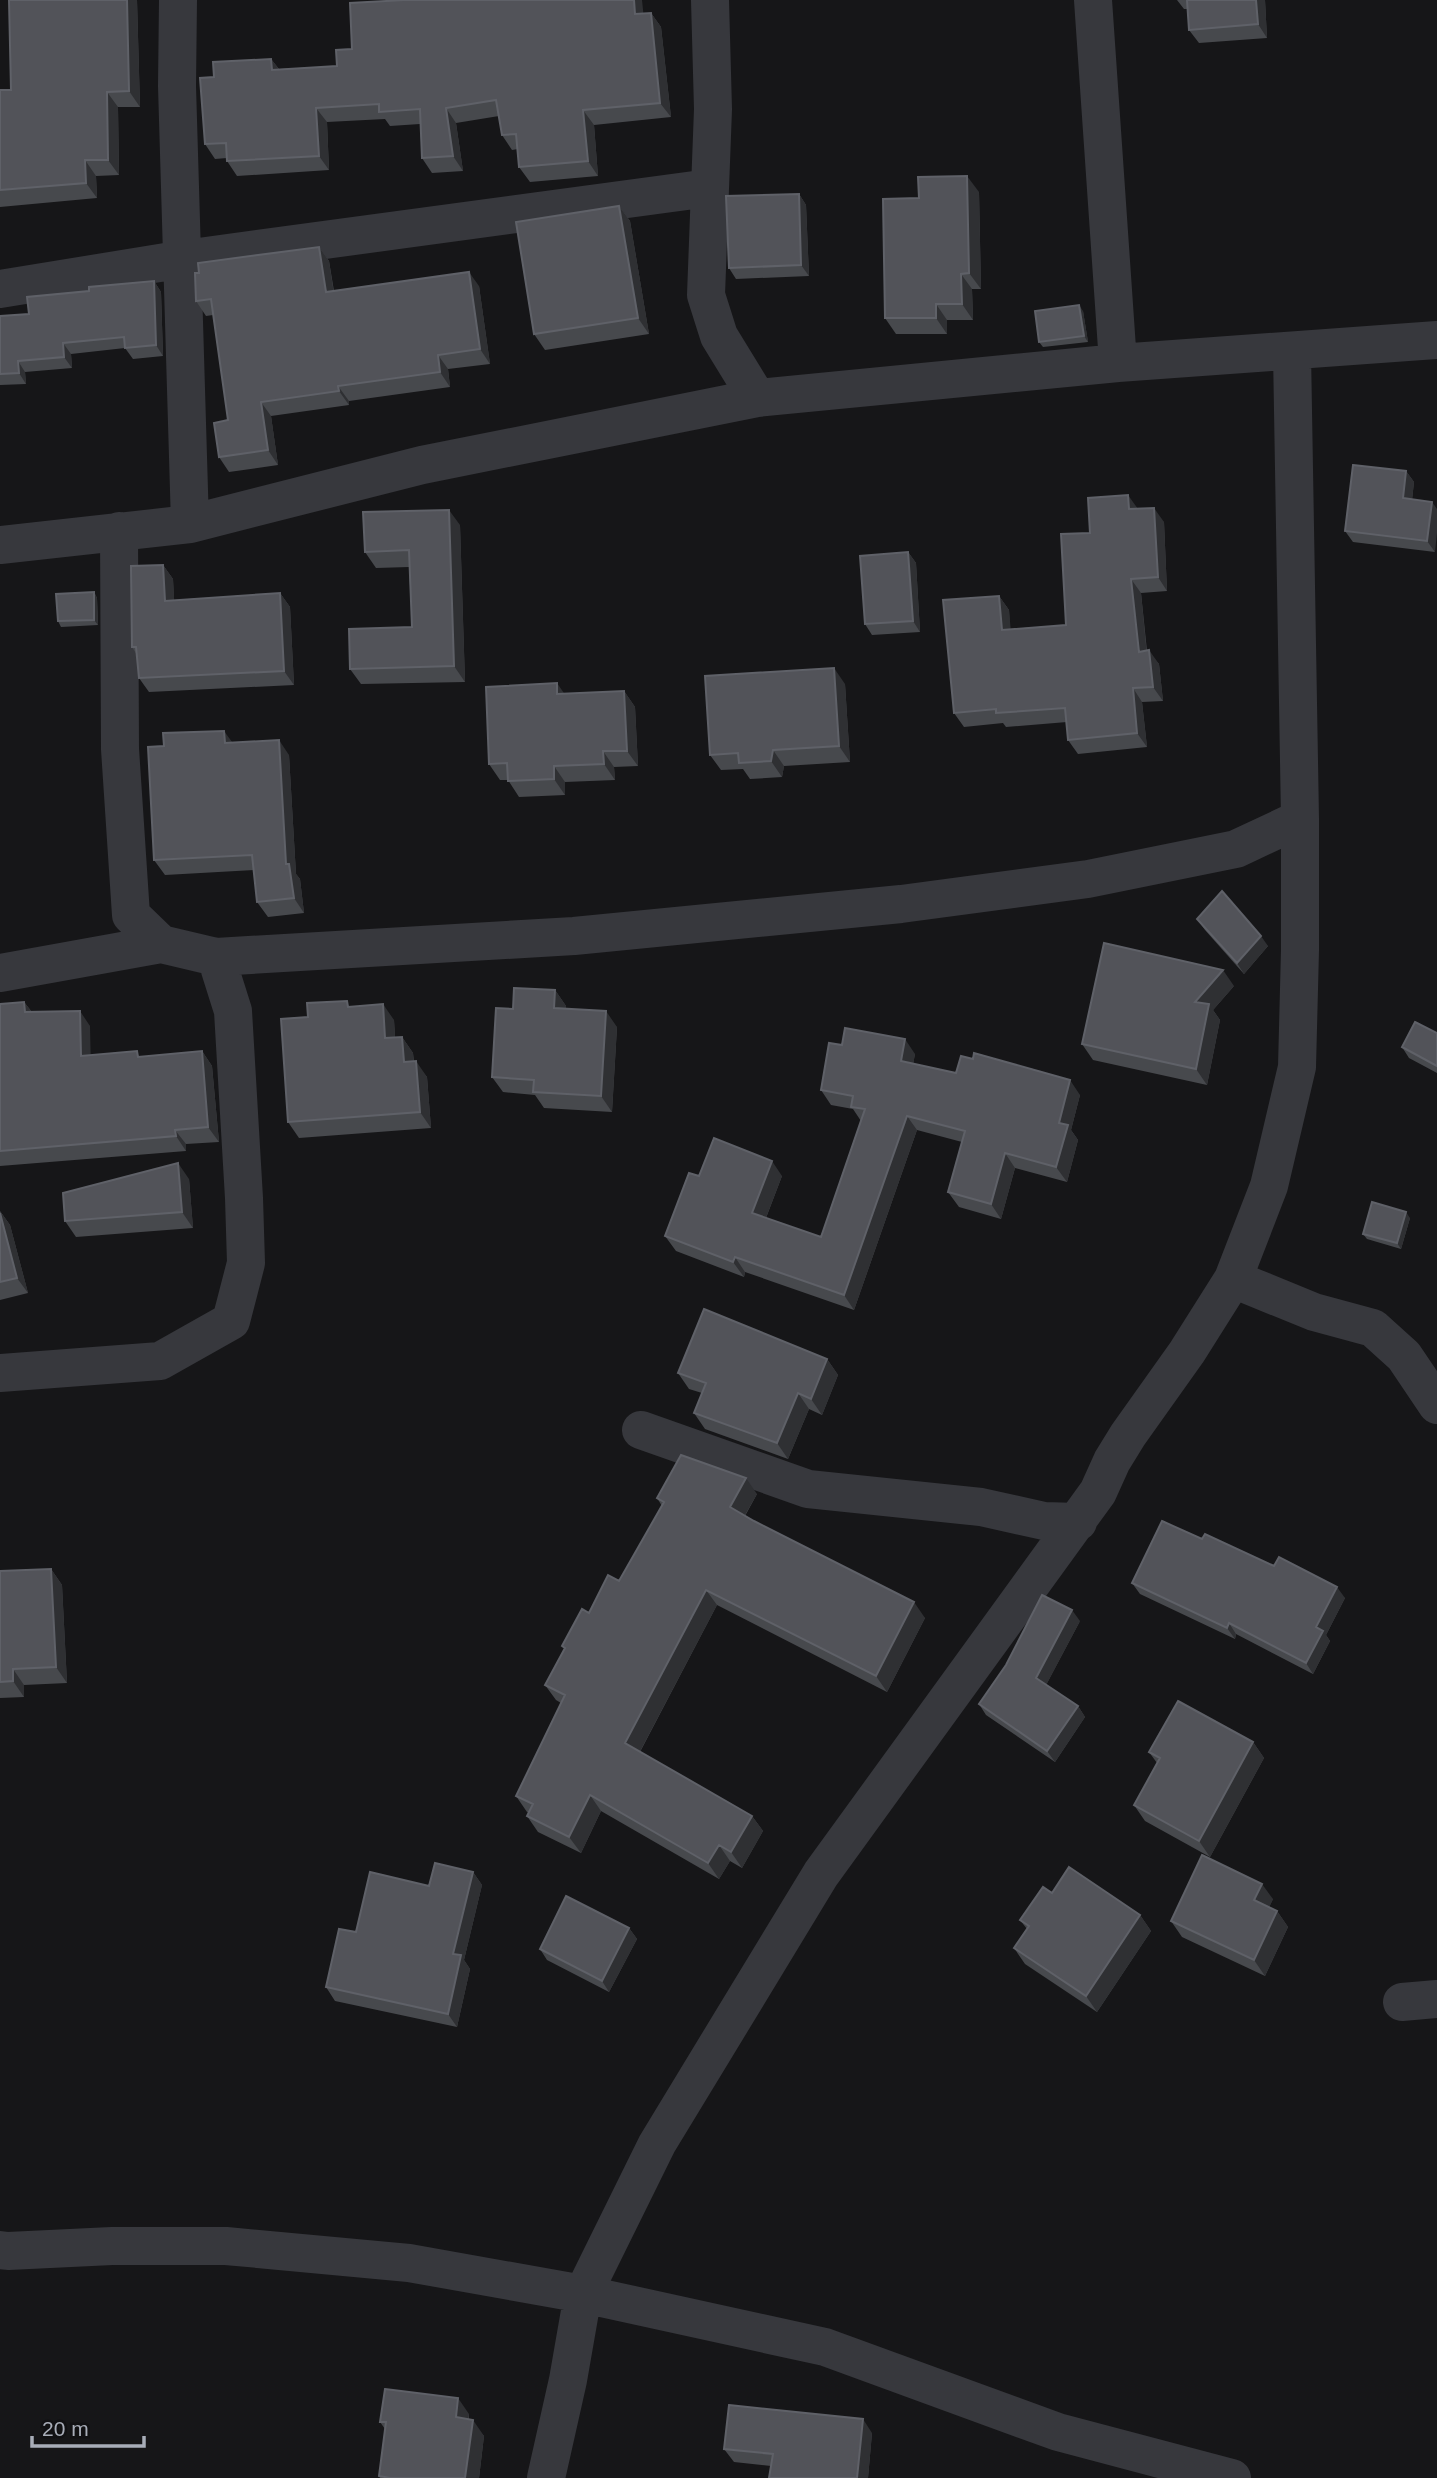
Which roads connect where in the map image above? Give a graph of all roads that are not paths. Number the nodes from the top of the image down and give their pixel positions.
1 (178, 0) edge
2 (710, 0) edge
3 (1093, 0) edge
4 (709, 188) junction
5 (184, 259) junction
6 (0, 289) edge
7 (1437, 340) edge
8 (1292, 352) junction
9 (1118, 363) junction
10 (757, 398) junction
11 (190, 524) junction
12 (119, 531) junction
13 (0, 545) edge
14 (1300, 819) junction
15 (161, 944) junction
16 (216, 957) junction
17 (0, 974) edge
18 (1233, 1279) junction
19 (0, 1373) edge
20 (1437, 1405) edge
21 (641, 1430) dead end
22 (1078, 1522) junction
23 (0, 2250) edge
24 (583, 2294) junction
25 (546, 2478) edge
26 (1232, 2478) edge

1 - 5 street
2 - 4 street
3 - 9 street
4 - 5 street
4 - 10 street
5 - 6 street
5 - 11 street
7 - 8 street
8 - 9 street
8 - 14 street
9 - 10 street
10 - 11 street
11 - 12 street
12 - 13 street
12 - 15 street
14 - 16 street
14 - 18 street
15 - 16 street
15 - 17 street
16 - 19 street
18 - 20 street
18 - 22 street
21 - 22 street
22 - 24 street
23 - 24 street
24 - 25 street
24 - 26 street

